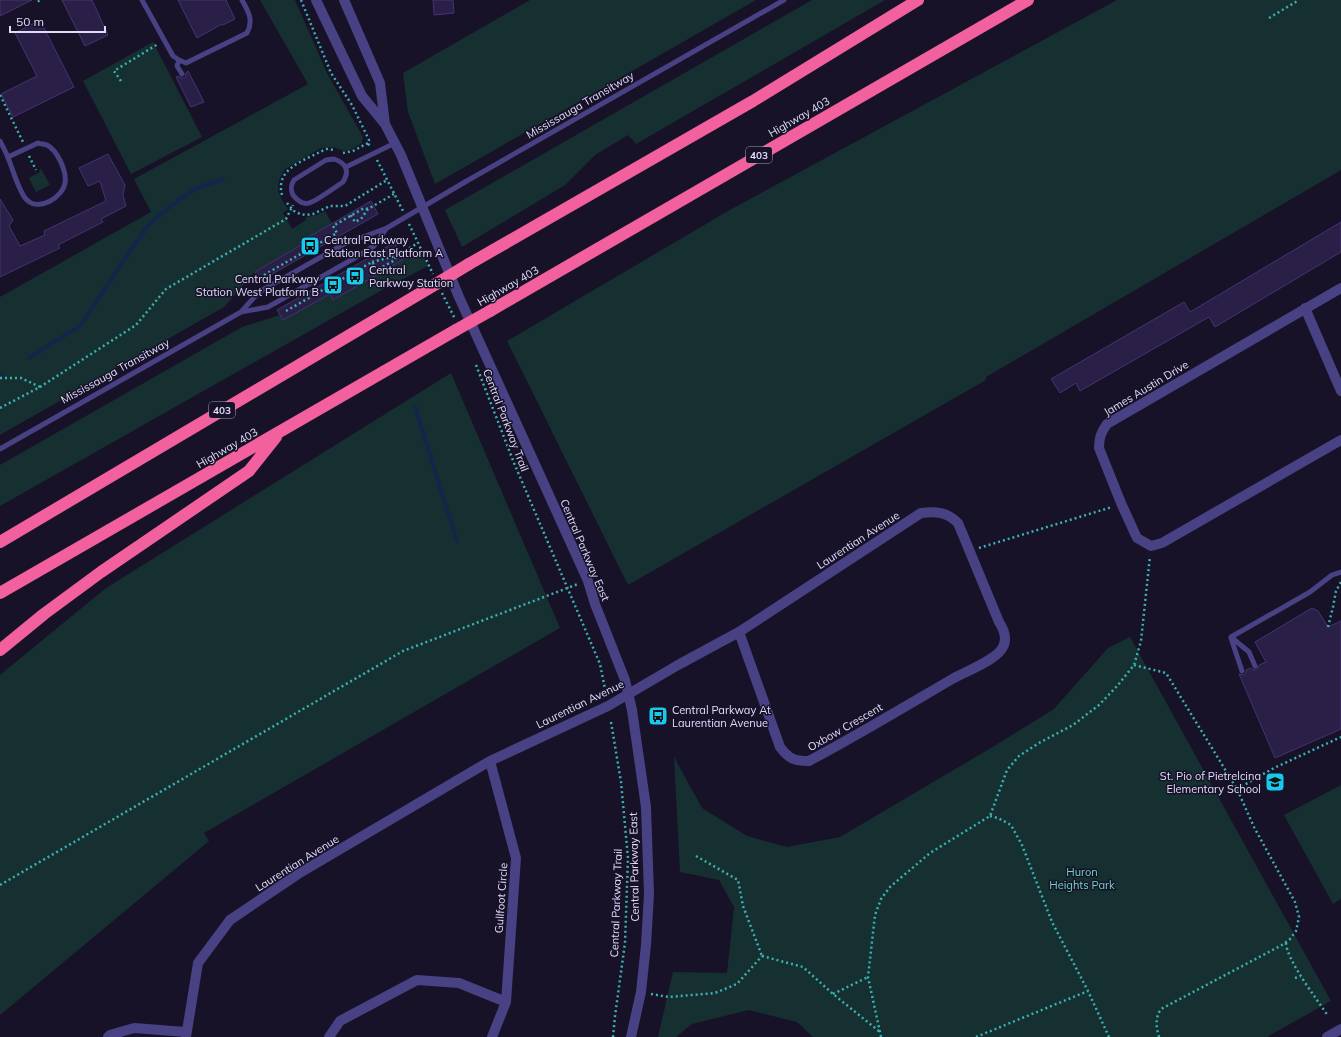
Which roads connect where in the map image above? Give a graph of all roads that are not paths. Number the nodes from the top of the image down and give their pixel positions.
1 (142, 0) edge
2 (242, 0) edge
3 (316, 0) edge
4 (344, 0) edge
5 (784, 0) edge
6 (918, 0) edge
7 (1028, 0) edge
8 (179, 60) junction
9 (182, 74) dead end
10 (385, 124) junction
11 (0, 141) edge
12 (395, 143) junction
13 (8, 157) junction
14 (346, 167) junction
15 (387, 228) junction
16 (1341, 288) edge
17 (1305, 308) junction
18 (241, 312) junction
19 (1341, 391) edge
20 (280, 432) junction
21 (1341, 440) edge
22 (0, 449) edge
23 (3, 539) edge
24 (1341, 572) edge
25 (0, 593) edge
26 (999, 622) joint
27 (739, 632) junction
28 (1231, 637) junction
29 (0, 650) edge
30 (1255, 666) dead end
31 (1242, 671) dead end
32 (629, 694) junction
33 (490, 761) junction
34 (506, 1002) junction
35 (1341, 1029) edge
36 (186, 1035) edge
37 (108, 1037) edge
38 (329, 1037) edge
39 (492, 1037) edge
40 (631, 1037) edge
41 (1327, 1037) edge

1 - 8 lane
2 - 8 lane
3 - 10 street, Central Parkway East
4 - 10 street, Central Parkway East
5 - 15 lane, Mississauga Transitway, bridge
6 - 23 highway, 403, bridge
7 - 20 highway, Highway 403 / 403, bridge
8 - 9 lane
10 - 12 street, Central Parkway East
11 - 13 lane
12 - 14 lane
12 - 32 street, Central Parkway East
13 - 13 lane
14 - 14 lane
15 - 18 lane, Mississauga Transitway
15 - 18 lane, Mississauga Transitway
16 - 17 street, James Austin Drive
17 - 19 street
17 - 21 street, James Austin Drive
18 - 22 lane, Mississauga Transitway
20 - 25 highway, Highway 403 / 403
20 - 29 highway
24 - 28 lane
26 - 27 street, Laurentian Avenue
26 - 27 street, Oxbow Crescent
27 - 32 street, Laurentian Avenue
28 - 30 lane
28 - 31 lane
32 - 33 street, Laurentian Avenue
32 - 40 street, Central Parkway East
33 - 34 street, Gullfoot Circle
33 - 36 street, Laurentian Avenue
34 - 38 street
34 - 39 street, Gullfoot Circle
35 - 41 street
36 - 37 street

